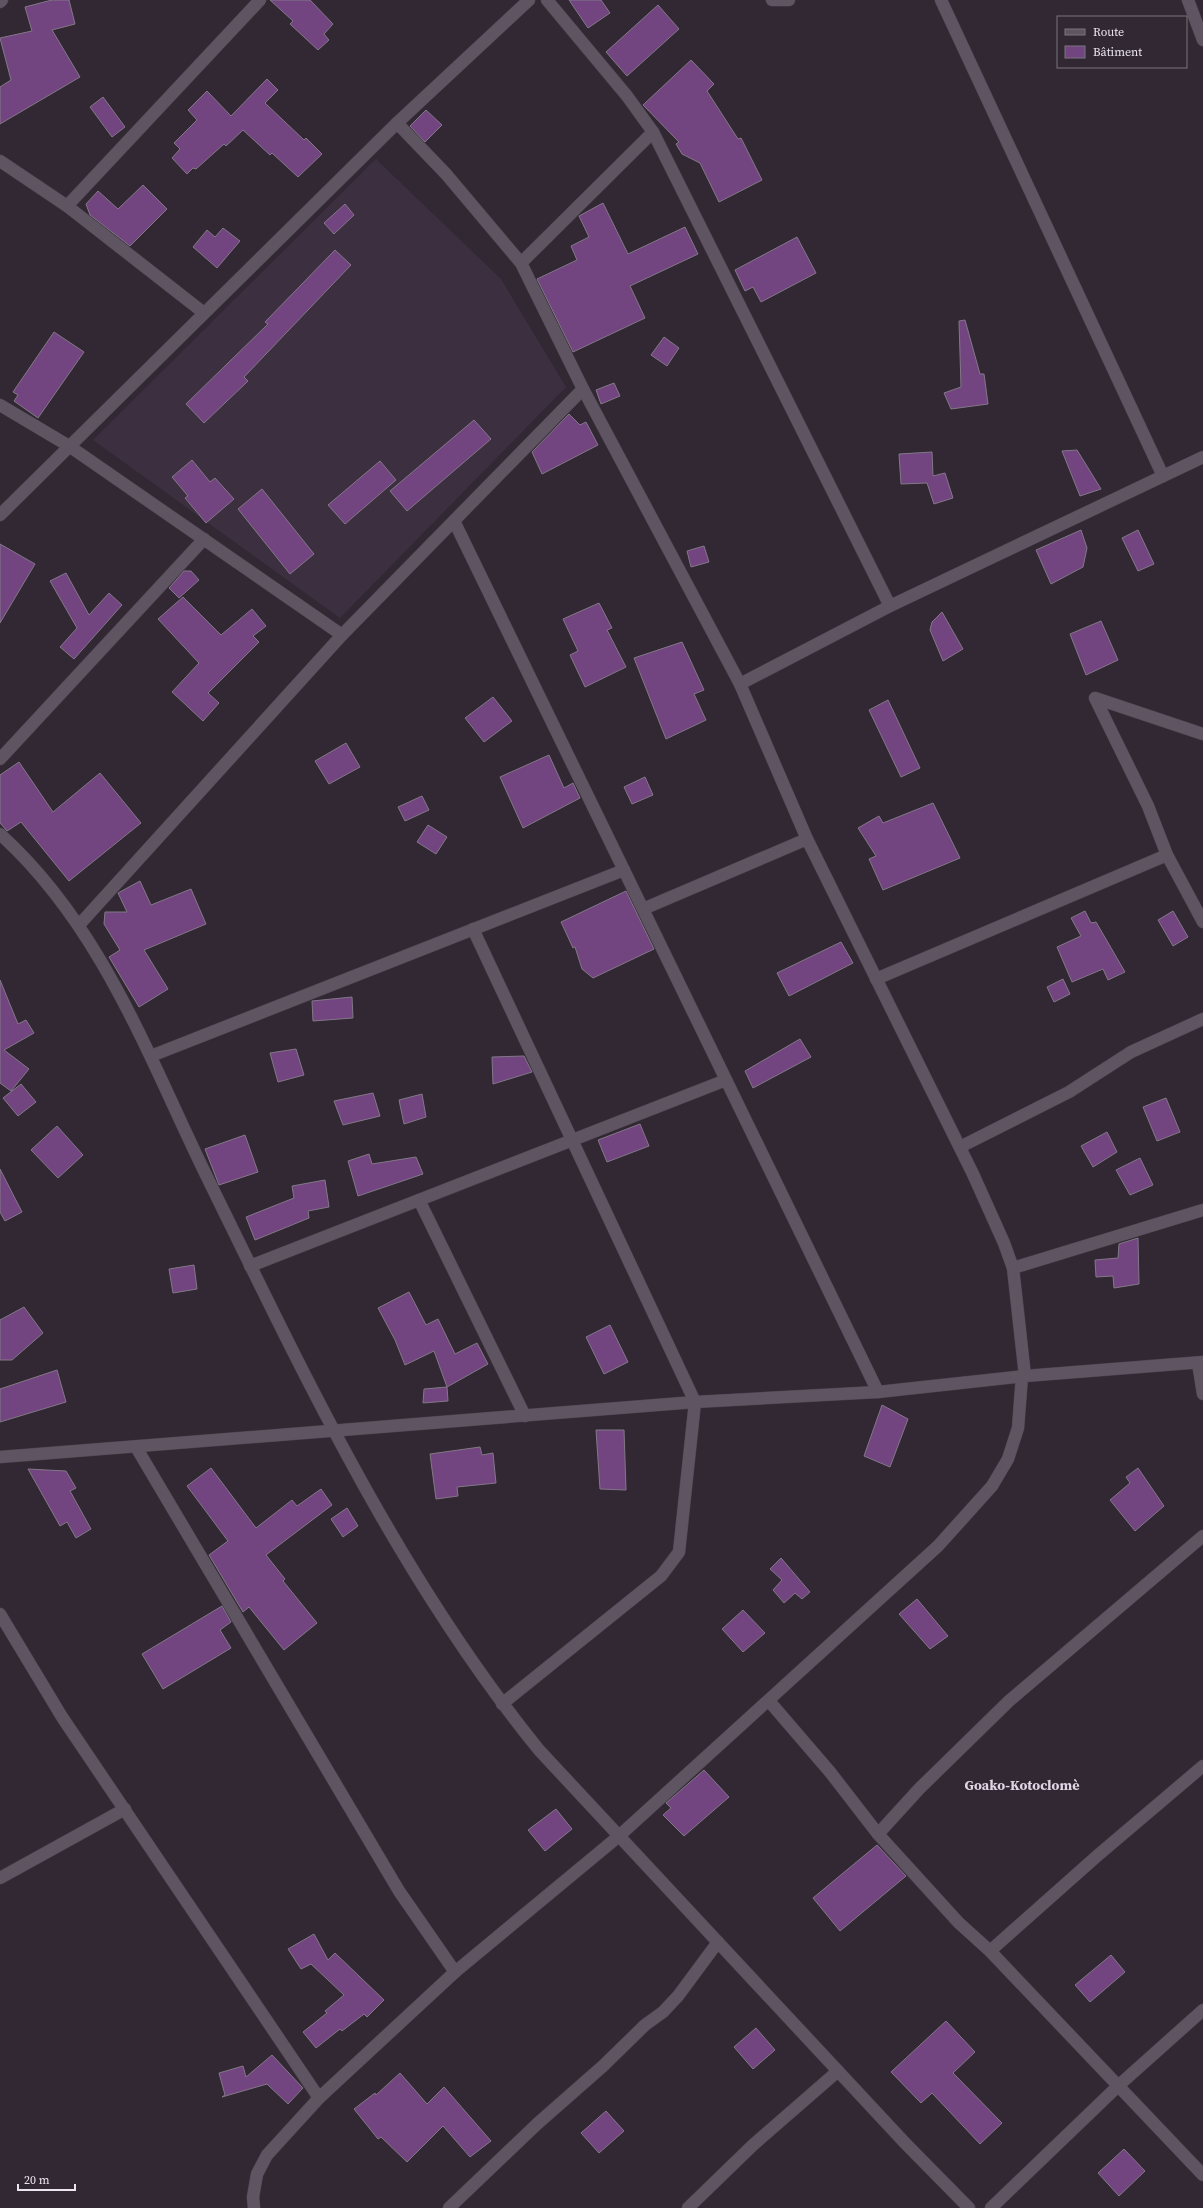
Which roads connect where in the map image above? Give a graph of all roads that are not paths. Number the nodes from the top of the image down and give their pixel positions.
1 (260, 0) edge
2 (529, 0) edge
3 (547, 0) edge
4 (772, 0) edge
5 (788, 0) edge
6 (941, 0) edge
7 (1188, 0) edge
8 (1203, 40) edge
9 (397, 123) junction
10 (653, 132) junction
11 (0, 161) edge
12 (67, 206) junction
13 (521, 263) junction
14 (204, 313) junction
15 (583, 389) junction
16 (0, 405) edge
17 (69, 446) junction
18 (1203, 457) edge
19 (1163, 476) junction
20 (0, 515) edge
21 (454, 521) junction
22 (204, 539) junction
23 (890, 606) junction
24 (342, 635) junction
25 (740, 684) junction
26 (1203, 734) edge
27 (0, 759) edge
28 (0, 834) edge
29 (807, 839) junction
30 (1167, 855) junction
31 (624, 870) junction
32 (642, 909) junction
33 (1203, 922) edge
34 (79, 925) junction
35 (473, 930) junction
36 (876, 979) junction
37 (1203, 1019) edge
38 (151, 1056) junction
39 (726, 1080) junction
40 (572, 1141) junction
41 (960, 1147) junction
42 (419, 1200) junction
43 (1203, 1210) edge
44 (250, 1266) junction
45 (1013, 1268) junction
46 (1200, 1362) edge
47 (1024, 1376) junction
48 (878, 1392) junction
49 (1203, 1394) edge
50 (695, 1402) junction
51 (525, 1416) junction
52 (334, 1431) junction
53 (136, 1447) junction
54 (0, 1457) edge
55 (1203, 1536) edge
56 (0, 1614) edge
57 (769, 1701) junction
58 (502, 1704) junction
59 (1203, 1766) edge
60 (124, 1809) junction
61 (878, 1834) junction
62 (620, 1836) junction
63 (0, 1878) edge
64 (718, 1942) junction
65 (990, 1951) junction
66 (455, 1972) junction
67 (1203, 2010) edge
68 (838, 2071) junction
69 (1118, 2086) junction
70 (319, 2098) junction
71 (1203, 2175) edge
72 (254, 2208) edge
73 (449, 2208) edge
74 (688, 2208) edge
75 (969, 2208) edge
76 (991, 2208) edge

1 - 12 street
2 - 9 street
3 - 10 street
4 - 5 street
6 - 19 street
7 - 8 street
9 - 13 street
9 - 14 street
10 - 13 street
10 - 23 street
11 - 12 street
12 - 14 street
13 - 15 street
14 - 17 street
15 - 21 street
15 - 25 street
16 - 17 street
17 - 20 street
17 - 22 street
18 - 19 street
19 - 23 street
21 - 24 street
21 - 31 street
22 - 24 street
22 - 27 street
23 - 25 street
24 - 34 street
25 - 29 street
26 - 30 street
28 - 34 street
29 - 32 street
29 - 36 street
30 - 33 street
30 - 36 street
31 - 32 street
31 - 35 street
32 - 39 street
34 - 38 street
35 - 38 street
35 - 40 street
36 - 41 street
37 - 41 street
38 - 44 street
39 - 40 street
39 - 48 street
40 - 42 street
40 - 50 street
41 - 45 street
42 - 44 street
42 - 51 street
43 - 45 street
44 - 52 street
45 - 47 street
46 - 47 street
46 - 49 street
47 - 48 street
47 - 57 street
48 - 50 street
50 - 51 street
50 - 58 street
51 - 52 street
52 - 53 street
52 - 58 street
53 - 54 street
53 - 66 street
55 - 61 street
56 - 60 street
57 - 61 street
57 - 62 street
58 - 62 street
59 - 65 street
60 - 63 street
60 - 70 street
61 - 65 street
62 - 64 street
62 - 66 street
64 - 68 street
64 - 73 street
65 - 69 street
66 - 70 street
67 - 69 street
68 - 74 street
68 - 75 street
69 - 71 street
69 - 76 street
70 - 72 street

